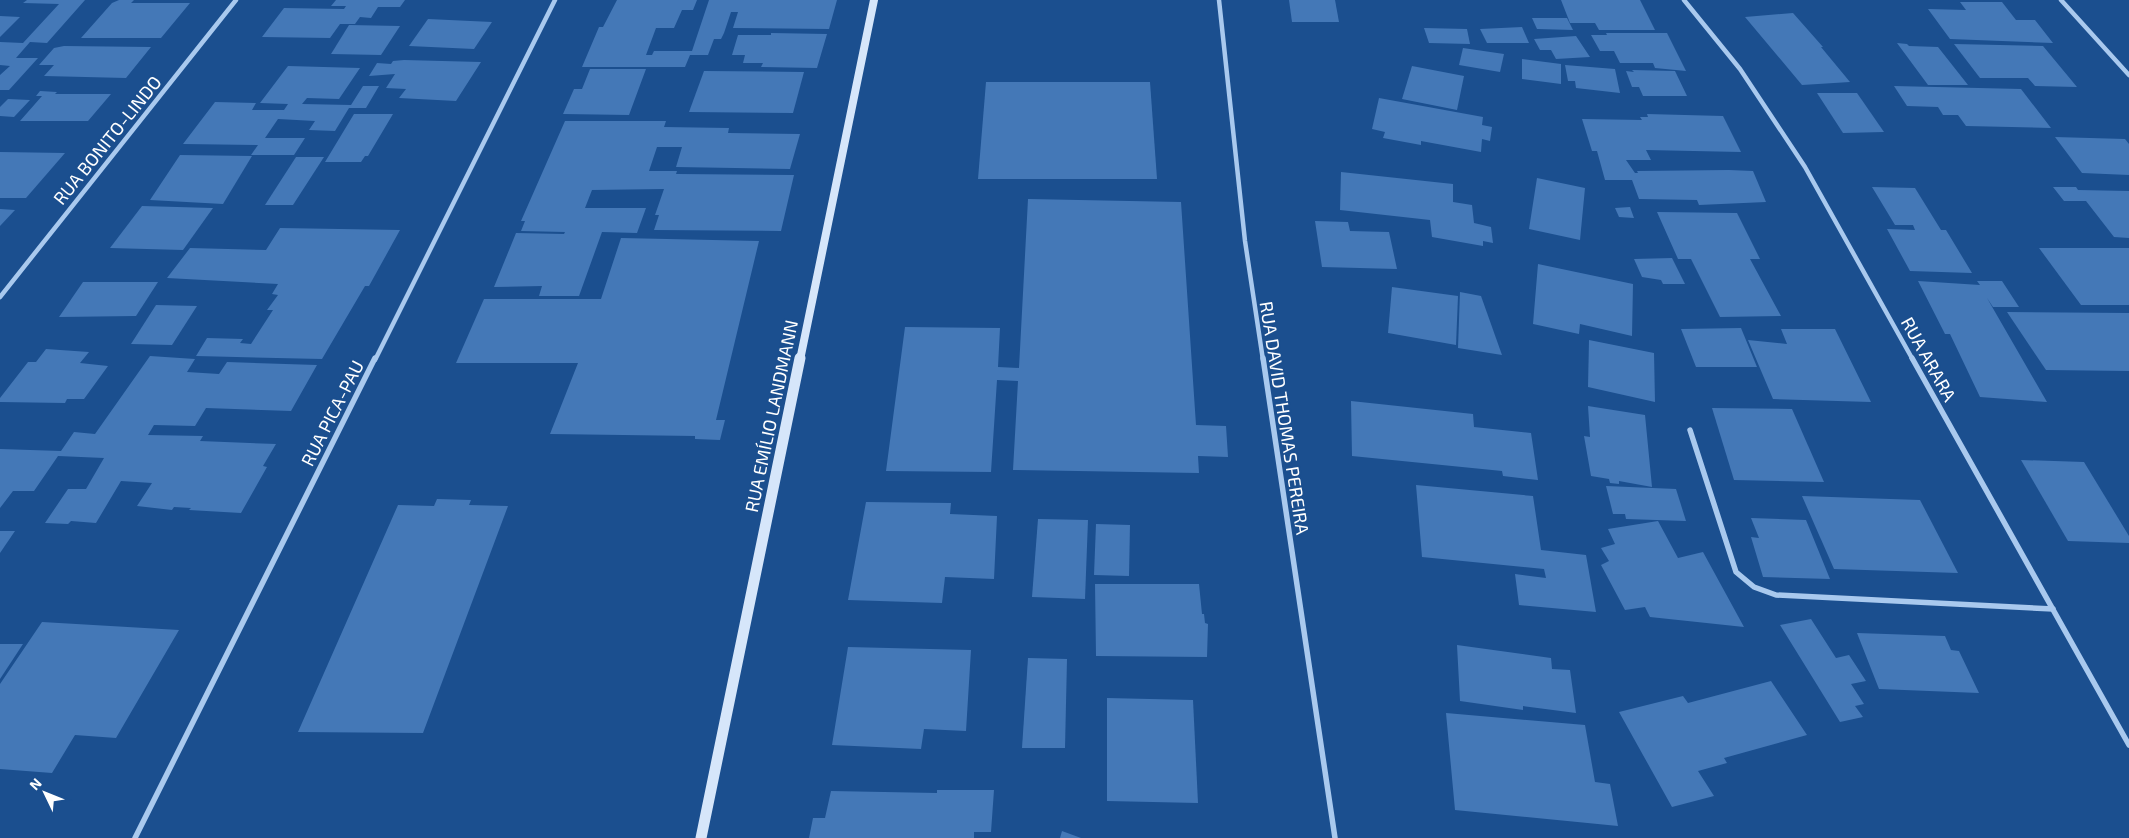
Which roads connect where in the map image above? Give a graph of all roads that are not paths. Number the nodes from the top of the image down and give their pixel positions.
1 (236, 0) edge
2 (555, 0) edge
3 (874, 0) edge
4 (1219, 0) edge
5 (1684, 0) edge
6 (2061, 0) edge
7 (2129, 75) edge
8 (0, 297) edge
9 (1690, 430) dead end
10 (2053, 609) junction
11 (2129, 745) edge
12 (135, 838) edge
13 (701, 838) edge
14 (1335, 838) edge

1 - 8 street, RUA BONITO-LINDO
2 - 12 street, RUA PICA-PAU
3 - 13 street, RUA EMÍLIO LANDMANN
4 - 14 street, RUA DAVID THOMAS PEREIRA
5 - 10 street, RUA ARARA
6 - 7 street
9 - 10 street
10 - 11 street, RUA ARARA

